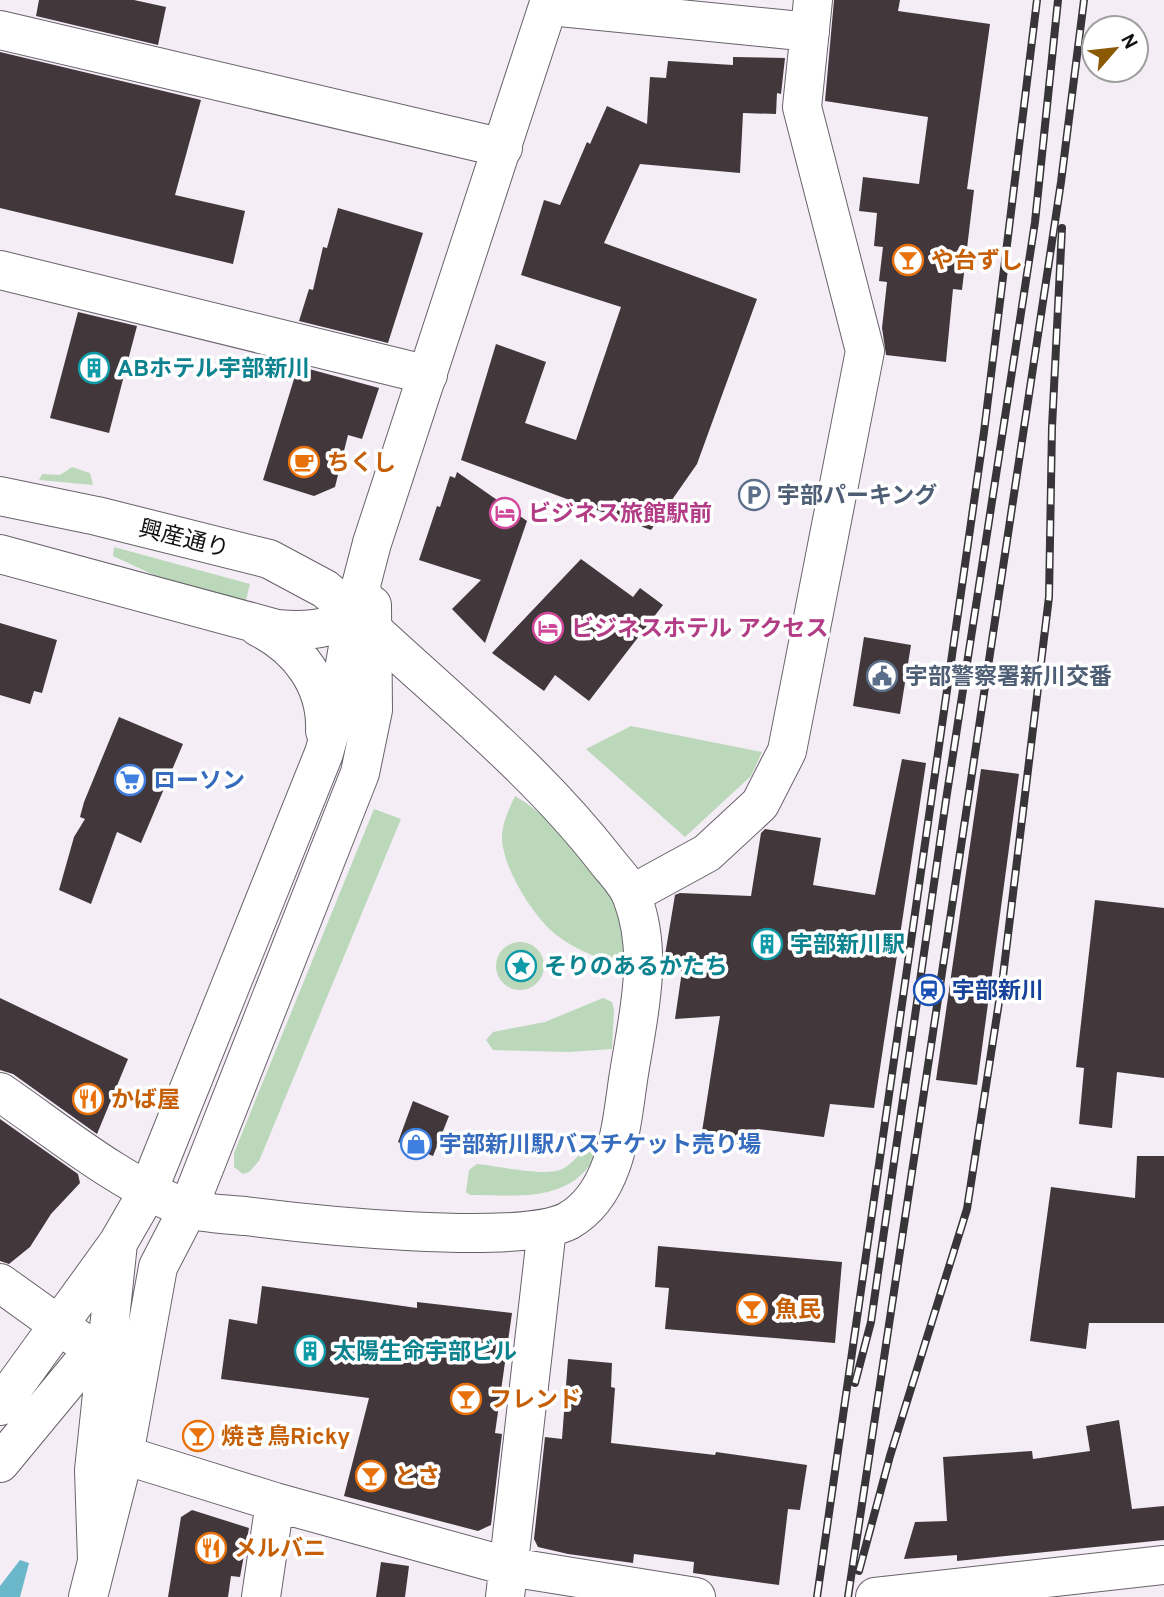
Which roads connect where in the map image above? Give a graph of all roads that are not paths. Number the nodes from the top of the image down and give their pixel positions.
1 (550, 3) edge
2 (812, 16) edge
3 (0, 30) edge
4 (503, 148) junction
5 (0, 270) edge
6 (428, 375) junction
7 (0, 496) edge
8 (372, 543) junction
9 (0, 554) edge
10 (269, 559) junction
11 (366, 609) junction
12 (253, 624) junction
13 (443, 696) junction
14 (373, 698) junction
15 (323, 756) junction
16 (632, 894) junction
17 (0, 1092) edge
18 (148, 1191) junction
19 (188, 1209) junction
20 (547, 1228) junction
21 (118, 1243) junction
22 (158, 1267) junction
23 (0, 1283) edge
24 (59, 1326) junction
25 (102, 1340) junction
26 (0, 1406) edge
27 (14, 1422) edge
28 (124, 1455) junction
29 (0, 1463) edge
30 (275, 1502) junction
31 (97, 1560) junction
32 (1164, 1565) edge
33 (508, 1582) edge
34 (894, 1595) edge
35 (88, 1597) edge
36 (261, 1597) edge
37 (696, 1597) edge

1 - 2 street
1 - 4 street
2 - 16 street
3 - 4 street
4 - 6 street
5 - 6 street
6 - 8 street
7 - 10 street, 興産通り
8 - 10 street
8 - 11 street
9 - 12 street
10 - 11 street, 興産通り
11 - 12 street
11 - 13 street, 興産通り
11 - 14 street
11 - 15 street
12 - 15 street
13 - 14 street
13 - 16 street, 興産通り
14 - 15 street
14 - 19 street
15 - 18 street
16 - 20 street
17 - 18 street
18 - 19 street
18 - 21 street
19 - 20 street
19 - 22 street
20 - 33 street
21 - 24 street
21 - 25 street
22 - 25 street
22 - 28 street
23 - 24 street
24 - 25 street
24 - 26 street
25 - 27 street
25 - 31 street
27 - 29 street
28 - 30 street
28 - 31 street
30 - 33 street
30 - 36 street
31 - 35 street
32 - 34 street
33 - 37 street

